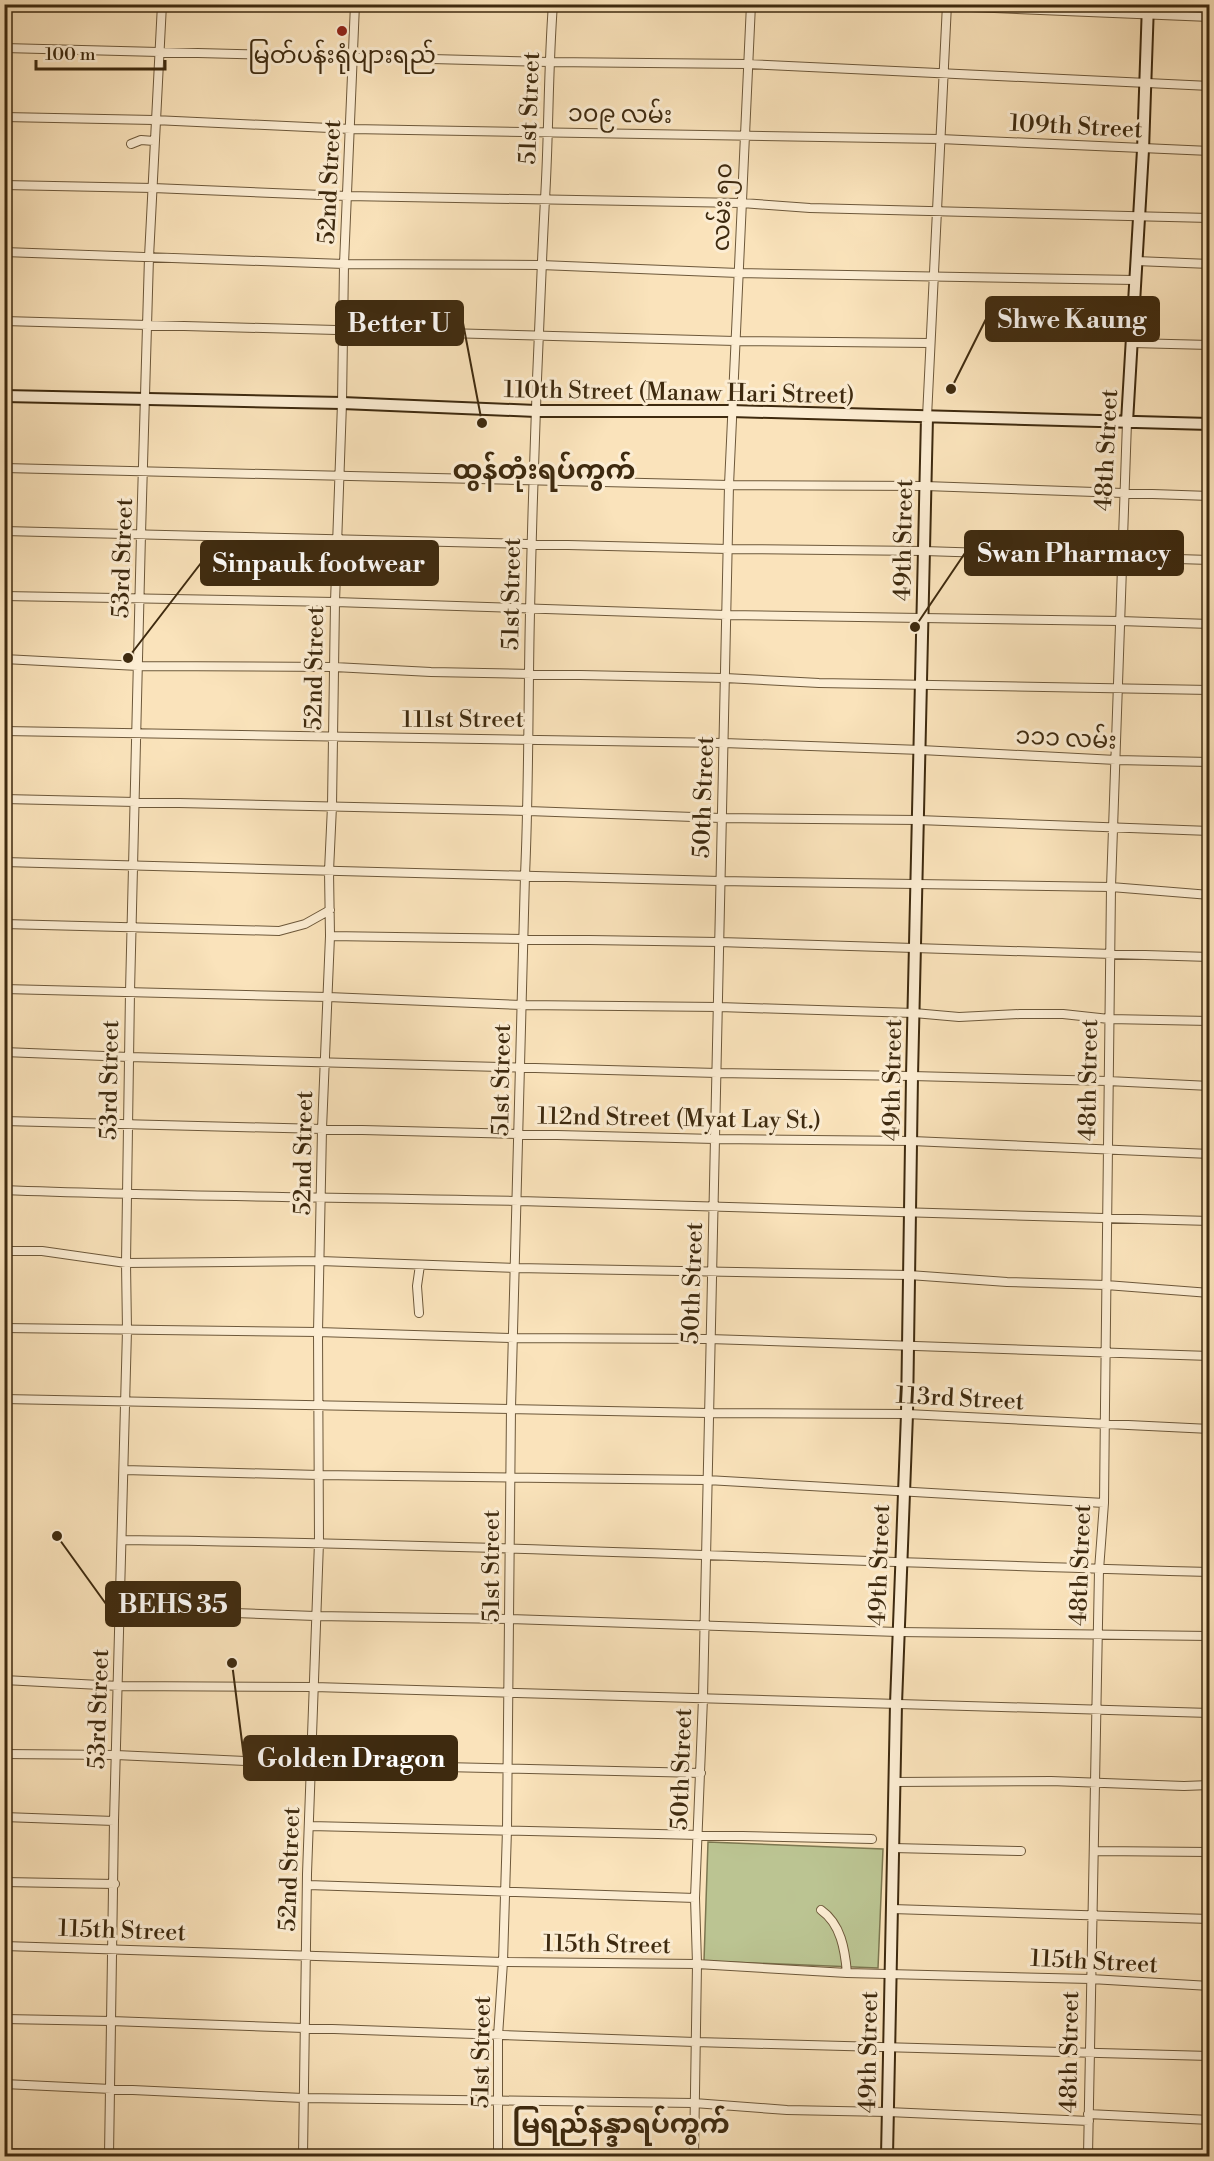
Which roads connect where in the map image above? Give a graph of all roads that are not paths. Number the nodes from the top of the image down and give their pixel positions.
1 (162, 4) edge
2 (355, 4) edge
3 (553, 4) edge
4 (751, 4) edge
5 (947, 5) edge
6 (1148, 9) edge
7 (1209, 17) edge
8 (4, 48) edge
9 (160, 53) junction
10 (354, 57) junction
11 (549, 62) junction
12 (747, 64) junction
13 (944, 74) junction
14 (1145, 84) junction
15 (1209, 86) edge
16 (4, 117) edge
17 (154, 120) junction
18 (351, 129) junction
19 (547, 133) junction
20 (744, 136) junction
21 (940, 139) junction
22 (154, 141) junction
23 (131, 144) dead end
24 (1143, 150) junction
25 (1209, 151) edge
26 (4, 185) edge
27 (153, 188) junction
28 (347, 196) junction
29 (545, 198) junction
30 (742, 203) junction
31 (937, 211) junction
32 (1138, 216) junction
33 (1209, 218) edge
34 (4, 252) edge
35 (149, 257) junction
36 (1136, 261) junction
37 (344, 264) junction
38 (1209, 264) edge
39 (541, 266) junction
40 (738, 273) junction
41 (934, 276) junction
42 (1135, 280) junction
43 (4, 321) edge
44 (147, 325) junction
45 (342, 331) junction
46 (538, 334) junction
47 (735, 341) junction
48 (930, 343) junction
49 (1132, 343) junction
50 (1209, 345) edge
51 (4, 396) edge
52 (146, 400) junction
53 (342, 403) junction
54 (536, 411) junction
55 (732, 411) junction
56 (927, 417) junction
57 (1127, 422) junction
58 (1209, 424) edge
59 (4, 468) edge
60 (144, 472) junction
61 (339, 475) junction
62 (532, 482) junction
63 (729, 485) junction
64 (925, 486) junction
65 (1124, 494) junction
66 (1209, 496) edge
67 (4, 531) edge
68 (141, 534) junction
69 (337, 539) junction
70 (532, 544) junction
71 (728, 549) junction
72 (924, 551) junction
73 (1122, 557) junction
74 (1209, 560) edge
75 (4, 596) edge
76 (140, 600) junction
77 (335, 602) junction
78 (530, 609) junction
79 (726, 615) junction
80 (922, 619) junction
81 (1120, 621) junction
82 (1209, 624) edge
83 (4, 659) edge
84 (138, 666) junction
85 (334, 667) junction
86 (529, 673) junction
87 (725, 678) junction
88 (921, 684) junction
89 (1117, 689) junction
90 (1209, 690) edge
91 (4, 731) edge
92 (137, 734) junction
93 (333, 738) junction
94 (527, 739) junction
95 (724, 743) junction
96 (921, 750) junction
97 (1116, 760) junction
98 (1209, 762) edge
99 (4, 799) edge
100 (135, 803) junction
101 (332, 807) junction
102 (528, 811) junction
103 (721, 818) junction
104 (918, 820) junction
105 (1114, 826) junction
106 (1209, 831) edge
107 (4, 862) edge
108 (133, 864) junction
109 (329, 871) junction
110 (525, 875) junction
111 (720, 881) junction
112 (917, 885) junction
113 (1111, 887) junction
114 (1209, 895) edge
115 (330, 910) junction
116 (4, 924) edge
117 (131, 927) junction
118 (330, 936) junction
119 (523, 939) junction
120 (719, 942) junction
121 (916, 950) junction
122 (1110, 954) junction
123 (1209, 957) edge
124 (4, 989) edge
125 (130, 992) junction
126 (328, 998) junction
127 (522, 1005) junction
128 (719, 1007) junction
129 (914, 1013) junction
130 (1109, 1019) junction
131 (1209, 1021) edge
132 (4, 1052) edge
133 (129, 1057) junction
134 (325, 1062) junction
135 (521, 1068) junction
136 (717, 1073) junction
137 (912, 1076) junction
138 (1108, 1081) junction
139 (1209, 1086) edge
140 (4, 1121) edge
141 (128, 1125) junction
142 (322, 1129) junction
143 (519, 1135) junction
144 (714, 1139) junction
145 (912, 1141) junction
146 (1108, 1150) junction
147 (1209, 1154) edge
148 (4, 1190) edge
149 (128, 1195) junction
150 (321, 1199) junction
151 (517, 1201) junction
152 (713, 1207) junction
153 (910, 1211) junction
154 (1108, 1218) junction
155 (1209, 1221) edge
156 (4, 1249) edge
157 (320, 1262) junction
158 (126, 1263) junction
159 (420, 1265) junction
160 (516, 1268) junction
161 (711, 1272) junction
162 (909, 1275) junction
163 (1106, 1285) junction
164 (1209, 1293) edge
165 (419, 1313) dead end
166 (4, 1328) edge
167 (127, 1330) junction
168 (318, 1332) junction
169 (514, 1338) junction
170 (710, 1340) junction
171 (908, 1346) junction
172 (1105, 1352) junction
173 (1209, 1356) edge
174 (4, 1399) edge
175 (125, 1401) junction
176 (319, 1404) junction
177 (511, 1408) junction
178 (708, 1413) junction
179 (907, 1414) junction
180 (1105, 1425) junction
181 (1209, 1429) edge
182 (124, 1470) junction
183 (319, 1475) junction
184 (511, 1477) junction
185 (706, 1480) junction
186 (903, 1492) junction
187 (1104, 1503) junction
188 (123, 1540) junction
189 (319, 1542) junction
190 (510, 1549) junction
191 (705, 1554) junction
192 (900, 1563) junction
193 (1100, 1570) junction
194 (1209, 1572) edge
195 (121, 1609) junction
196 (315, 1616) junction
197 (510, 1619) junction
198 (704, 1625) junction
199 (898, 1632) junction
200 (1098, 1634) junction
201 (1209, 1636) edge
202 (4, 1680) edge
203 (119, 1686) junction
204 (314, 1687) junction
205 (510, 1693) junction
206 (703, 1698) junction
207 (896, 1704) junction
208 (1097, 1710) junction
209 (1209, 1713) edge
210 (4, 1754) edge
211 (116, 1755) junction
212 (311, 1764) junction
213 (508, 1767) junction
214 (701, 1773) junction
215 (894, 1782) junction
216 (1095, 1783) junction
217 (1209, 1785) edge
218 (4, 1817) edge
219 (114, 1821) junction
220 (310, 1826) junction
221 (507, 1829) junction
222 (698, 1834) junction
223 (872, 1839) dead end
224 (893, 1848) junction
225 (1021, 1851) dead end
226 (1095, 1851) junction
227 (1209, 1852) edge
228 (4, 1882) edge
229 (115, 1884) junction
230 (308, 1885) junction
231 (505, 1891) junction
232 (695, 1898) junction
233 (892, 1909) junction
234 (820, 1910) dead end
235 (1093, 1915) junction
236 (1209, 1919) edge
237 (4, 1946) edge
238 (113, 1949) junction
239 (307, 1956) junction
240 (503, 1962) junction
241 (697, 1964) junction
242 (847, 1973) junction
243 (890, 1973) junction
244 (1091, 1978) junction
245 (1209, 1986) edge
246 (4, 2019) edge
247 (111, 2020) junction
248 (304, 2028) junction
249 (498, 2036) junction
250 (695, 2042) junction
251 (889, 2047) junction
252 (1089, 2053) junction
253 (1209, 2056) edge
254 (4, 2084) edge
255 (109, 2089) junction
256 (303, 2098) junction
257 (499, 2100) junction
258 (694, 2103) junction
259 (888, 2112) junction
260 (1089, 2118) junction
261 (1209, 2120) edge
262 (4, 2153) edge
263 (109, 2156) edge
264 (154, 2157) edge
265 (303, 2157) edge
266 (498, 2157) edge
267 (694, 2157) edge
268 (887, 2157) edge
269 (1088, 2157) edge

1 - 9 street, 53rd Street
2 - 10 street, 52nd Street
3 - 11 street, 51st Street
4 - 12 street, လမ်း ၅၀
5 - 6 street
5 - 13 street, 49th Street
6 - 7 street
6 - 14 main road, 48th Street
8 - 9 street
9 - 10 street
9 - 17 street, 53rd Street
10 - 11 street
10 - 18 street, 52nd Street
11 - 12 street
11 - 19 street, 51st Street
12 - 13 street
12 - 20 street, လမ်း ၅၀
13 - 14 street
13 - 21 street, 49th Street
14 - 15 street
14 - 24 main road, 48th Street
16 - 17 street
17 - 18 street, ၁၀၉ လမ်း
17 - 22 street, 53rd Street
18 - 19 street, ၁၀၉ လမ်း
18 - 28 street, 52nd Street
19 - 20 street, ၁၀၉ လမ်း
19 - 29 street, 51st Street
20 - 21 street, ၁၀၉ လမ်း
20 - 30 street, လမ်း ၅၀
21 - 24 street, 109th Street
21 - 31 street, 49th Street
22 - 23 street
22 - 27 street, 53rd Street
24 - 25 street, 109th Street
24 - 32 main road, 48th Street
26 - 27 street
27 - 28 street
27 - 35 street, 53rd Street
28 - 29 street
28 - 37 street, 52nd Street
29 - 30 street
29 - 39 street, 51st Street
30 - 31 street
30 - 40 street, လမ်း ၅၀
31 - 32 street
31 - 41 street, 49th Street
32 - 33 street
32 - 36 main road, 48th Street
34 - 35 street
35 - 37 street
35 - 44 street, 53rd Street
36 - 38 street
36 - 42 main road, 48th Street
37 - 39 street
37 - 45 street, 52nd Street
39 - 40 street
39 - 46 street, 51st Street
40 - 41 street
40 - 47 street, လမ်း ၅၀
41 - 42 street
41 - 48 street, 49th Street
42 - 49 main road, 48th Street
43 - 44 street
44 - 45 street
44 - 52 street, 53rd Street
45 - 46 street
45 - 53 street, 52nd Street
46 - 47 street
46 - 54 street, 51st Street
47 - 48 street
47 - 55 street, လမ်း ၅၀
48 - 56 street, 49th Street
49 - 50 street
49 - 57 main road, 48th Street
51 - 52 main road, 110th Street (Manaw Hari Street)
52 - 53 main road, 110th Street (Manaw Hari Street)
52 - 60 street, 53rd Street
53 - 54 main road, 110th Street (Manaw Hari Street)
53 - 61 street, 52nd Street
54 - 55 main road, 110th Street (Manaw Hari Street)
54 - 62 street, 51st Street
55 - 56 main road, 110th Street (Manaw Hari Street)
55 - 63 street, 50th Street
56 - 57 main road, 110th Street (Manaw Hari Street)
56 - 64 main road, 49th Street
57 - 58 main road, 110th Street (Manaw Hari Street)
57 - 65 street, 48th Street
59 - 60 street
60 - 61 street
60 - 68 street, 53rd Street
61 - 62 street
61 - 69 street, 52nd Street
62 - 63 street
62 - 70 street, 51st Street
63 - 64 street
63 - 71 street, 50th Street
64 - 65 street
64 - 72 main road, 49th Street
65 - 66 street
65 - 73 street, 48th Street
67 - 68 street
68 - 69 street
68 - 76 street, 53rd Street
69 - 70 street
69 - 77 street, 52nd Street
70 - 71 street
70 - 78 street, 51st Street
71 - 72 street
71 - 79 street, 50th Street
72 - 73 street
72 - 80 main road, 49th Street
73 - 74 street
73 - 81 street, 48th Street
75 - 76 street
76 - 77 street
76 - 84 street, 53rd Street
77 - 78 street
77 - 85 street, 52nd Street
78 - 79 street
78 - 86 street, 51st Street
79 - 80 street
79 - 87 street, 50th Street
80 - 81 street
80 - 88 main road, 49th Street
81 - 82 street
81 - 89 street, 48th Street
83 - 84 street
84 - 85 street
84 - 92 street, 53rd Street
85 - 86 street
85 - 93 street, 52nd Street
86 - 87 street
86 - 94 street, 51st Street
87 - 88 street
87 - 95 street, 50th Street
88 - 89 street
88 - 96 main road, 49th Street
89 - 90 street
89 - 97 street, 48th Street
91 - 92 street, 111st Street
92 - 93 street, 111st Street
92 - 100 street, 53rd Street
93 - 94 street, 111st Street
93 - 101 street, 52nd Street
94 - 95 street, 111st Street
94 - 102 street, 51st Street
95 - 96 street, 111st Street
95 - 103 street, 50th Street
96 - 97 street, ၁၁၁ လမ်း
96 - 104 main road, 49th Street
97 - 98 street, ၁၁၁ လမ်း
97 - 105 street, 48th Street
99 - 100 street
100 - 101 street
100 - 108 street, 53rd Street
101 - 102 street
101 - 109 street, 52nd Street
102 - 103 street
102 - 110 street, 51st Street
103 - 104 street
103 - 111 street, 50th Street
104 - 105 street
104 - 112 main road, 49th Street
105 - 106 street
105 - 113 street, 48th Street
107 - 108 street
108 - 109 street
108 - 117 street, 53rd Street
109 - 110 street
109 - 115 street, 52nd Street
110 - 111 street
110 - 119 street, 51st Street
111 - 112 street
111 - 120 street, 50th Street
112 - 113 street
112 - 121 main road, 49th Street
113 - 114 street
113 - 122 street, 48th Street
115 - 117 street
115 - 118 street, 52nd Street
116 - 117 street
117 - 125 street, 53rd Street
118 - 119 street
118 - 126 street, 52nd Street
119 - 120 street
119 - 127 street, 51st Street
120 - 121 street
120 - 128 street, 50th Street
121 - 122 street
121 - 129 main road, 49th Street
122 - 123 street
122 - 130 street, 48th Street
124 - 125 street
125 - 126 street
125 - 133 street, 53rd Street
126 - 127 street
126 - 134 street, 52nd Street
127 - 128 street
127 - 135 street, 51st Street
128 - 129 street
128 - 136 street, 50th Street
129 - 130 street
129 - 137 main road, 49th Street
130 - 131 street
130 - 138 street, 48th Street
132 - 133 street
133 - 134 street
133 - 141 street, 53rd Street
134 - 135 street
134 - 142 street, 52nd Street
135 - 136 street
135 - 143 street, 51st Street
136 - 137 street
136 - 144 street, 50th Street
137 - 138 street
137 - 145 main road, 49th Street
138 - 139 street
138 - 146 street, 48th Street
140 - 141 street, 112nd Street (Myat Lay St.)
141 - 142 street, 112nd Street (Myat Lay St.)
141 - 149 street, 53rd Street
142 - 143 street, 112nd Street (Myat Lay St.)
142 - 150 street, 52nd Street
143 - 144 street, 112nd Street (Myat Lay St.)
143 - 151 street, 51st Street
144 - 145 street, 112nd Street (Myat Lay St.)
144 - 152 street, 50th Street
145 - 146 street, 112nd Street (Myat Lay St.)
145 - 153 main road, 49th Street
146 - 147 street, 112nd Street (Myat Lay St.)
146 - 154 street, 48th Street
148 - 149 street
149 - 150 street
149 - 158 street, 53rd Street
150 - 151 street
150 - 157 street, 52nd Street
151 - 152 street
151 - 160 street, 51st Street
152 - 153 street
152 - 161 street, 50th Street
153 - 154 street
153 - 162 main road, 49th Street
154 - 155 street
154 - 163 street, 48th Street
156 - 158 street
157 - 158 street
157 - 159 street
157 - 168 street, 52nd Street
158 - 167 street, 53rd Street
159 - 160 street
159 - 165 street
160 - 161 street
160 - 169 street, 51st Street
161 - 162 street
161 - 170 street, 50th Street
162 - 163 street
162 - 171 main road, 49th Street
163 - 164 street
163 - 172 street, 48th Street
166 - 167 street
167 - 168 street
167 - 175 street, 53rd Street
168 - 169 street
168 - 176 street, 52nd Street
169 - 170 street
169 - 177 street, 51st Street
170 - 171 street
170 - 178 street, 50th Street
171 - 172 street
171 - 179 main road, 49th Street
172 - 173 street
172 - 180 street, 48th Street
174 - 175 street, 113rd Street
175 - 176 street, 113rd Street
175 - 182 street, 53rd Street
176 - 177 street, 113rd Street
176 - 183 street, 52nd Street
177 - 178 street, 113rd Street
177 - 184 street, 51st Street
178 - 179 street, 113rd Street
178 - 185 street, 50th Street
179 - 180 street, 113rd Street
179 - 186 main road, 49th Street
180 - 181 street, 113rd Street
180 - 187 street, 48th Street
182 - 183 street
182 - 188 street, 53rd Street
183 - 184 street
183 - 189 street, 52nd Street
184 - 185 street
184 - 190 street, 51st Street
185 - 186 street
185 - 191 street, 50th Street
186 - 187 street
186 - 192 main road, 49th Street
187 - 193 street, 48th Street
188 - 189 street
188 - 195 street, 53rd Street
189 - 190 street
189 - 196 street, 52nd Street
190 - 191 street
190 - 197 street, 51st Street
191 - 192 street
191 - 198 street, 50th Street
192 - 193 street
192 - 199 main road, 49th Street
193 - 194 street
193 - 200 street, 48th Street
195 - 196 street
195 - 203 street, 53rd Street
196 - 197 street
196 - 204 street, 52nd Street
197 - 198 street
197 - 205 street, 51st Street
198 - 199 street
198 - 206 street, 50th Street
199 - 200 street
199 - 207 main road, 49th Street
200 - 201 street
200 - 208 street, 48th Street
202 - 203 street
203 - 204 street
203 - 211 street, 53rd Street
204 - 205 street
204 - 212 street, 52nd Street
205 - 206 street
205 - 213 street, 51st Street
206 - 207 street
206 - 214 street, 50th Street
207 - 208 street
207 - 215 main road, 49th Street
208 - 209 street
208 - 216 street, 48th Street
210 - 211 street
211 - 212 street
211 - 219 street, 53rd Street
212 - 213 street
212 - 220 street, 52nd Street
213 - 214 street
213 - 221 street, 51st Street
214 - 222 street, 50th Street
215 - 216 street
215 - 224 main road, 49th Street
216 - 217 street
216 - 226 street, 48th Street
218 - 219 street
219 - 229 street, 53rd Street
220 - 221 street
220 - 230 street, 52nd Street
221 - 222 street
221 - 231 street, 51st Street
222 - 223 street
222 - 232 street, 50th Street
224 - 225 street
224 - 233 main road, 49th Street
226 - 227 street
226 - 235 street, 48th Street
228 - 229 street
229 - 238 street, 53rd Street
230 - 231 street
230 - 239 street, 52nd Street
231 - 232 street
231 - 240 street, 51st Street
232 - 241 street, 50th Street
233 - 235 street
233 - 243 main road, 49th Street
234 - 242 street
235 - 236 street
235 - 244 street, 48th Street
237 - 238 street, 115th Street
238 - 239 street, 115th Street
238 - 247 street, 53rd Street
239 - 240 street, 115th Street
239 - 248 street, 52nd Street
240 - 241 street, 115th Street
240 - 249 street, 51st Street
241 - 242 street, 115th Street
241 - 250 street, 50th Street
242 - 243 street, 115th Street
243 - 244 street, 115th Street
243 - 251 main road, 49th Street
244 - 245 street, 115th Street
244 - 252 street, 48th Street
246 - 247 street
247 - 248 street
247 - 255 street, 53rd Street
248 - 249 street
248 - 256 street, 52nd Street
249 - 250 street
249 - 257 street, 51st Street
250 - 251 street
250 - 258 street, 50th Street
251 - 252 street
251 - 259 main road, 49th Street
252 - 253 street
252 - 260 street, 48th Street
254 - 255 street
255 - 256 street
255 - 263 street, 53rd Street
256 - 257 street
256 - 265 street, 52nd Street
257 - 258 street
257 - 266 street, 51st Street
258 - 259 street
258 - 267 street, 50th Street
259 - 260 street
259 - 268 main road, 49th Street
260 - 261 street
260 - 269 street, 48th Street
262 - 263 street
263 - 264 street

